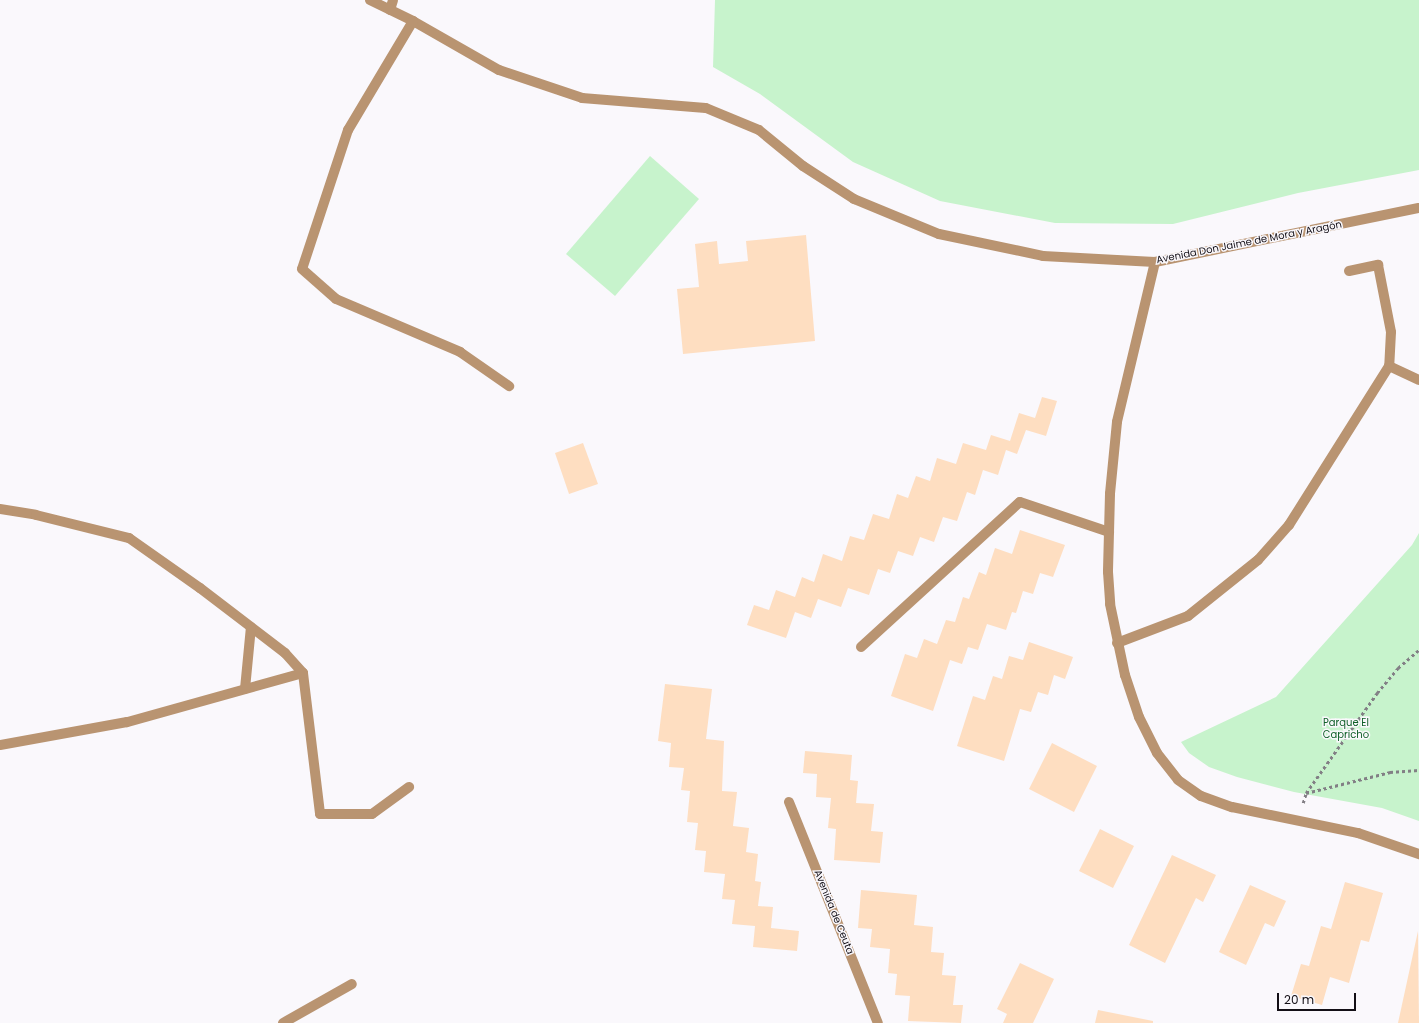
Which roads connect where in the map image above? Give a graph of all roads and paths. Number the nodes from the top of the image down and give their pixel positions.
1 (370, 0) edge
2 (392, 5) edge
3 (413, 21) junction
4 (1419, 208) edge
5 (1156, 262) junction
6 (1349, 271) dead end
7 (1389, 366) junction
8 (1419, 380) edge
9 (509, 386) dead end
10 (0, 509) edge
11 (1109, 532) junction
12 (251, 627) junction
13 (1117, 643) junction
14 (861, 647) dead end
15 (1419, 650) edge
16 (303, 673) junction
17 (245, 689) junction
18 (0, 745) edge
19 (1419, 770) edge
20 (409, 787) dead end
21 (789, 802) dead end
22 (1419, 854) edge
23 (352, 984) dead end
24 (283, 1023) edge
25 (878, 1023) edge

1 - 2 street, Avenida Don Jaime de Mora y Aragón
2 - 3 street, Avenida Don Jaime de Mora y Aragón
3 - 5 street, Avenida Don Jaime de Mora y Aragón
3 - 9 street
4 - 5 street, Avenida Don Jaime de Mora y Aragón
5 - 11 street
6 - 7 street
7 - 8 street
7 - 13 street
10 - 12 street
11 - 13 street
11 - 14 street
12 - 16 street
12 - 17 street
13 - 22 street
15 - 19 path
16 - 17 street
16 - 20 street
17 - 18 street
21 - 25 street, Avenida de Ceuta
23 - 24 street

